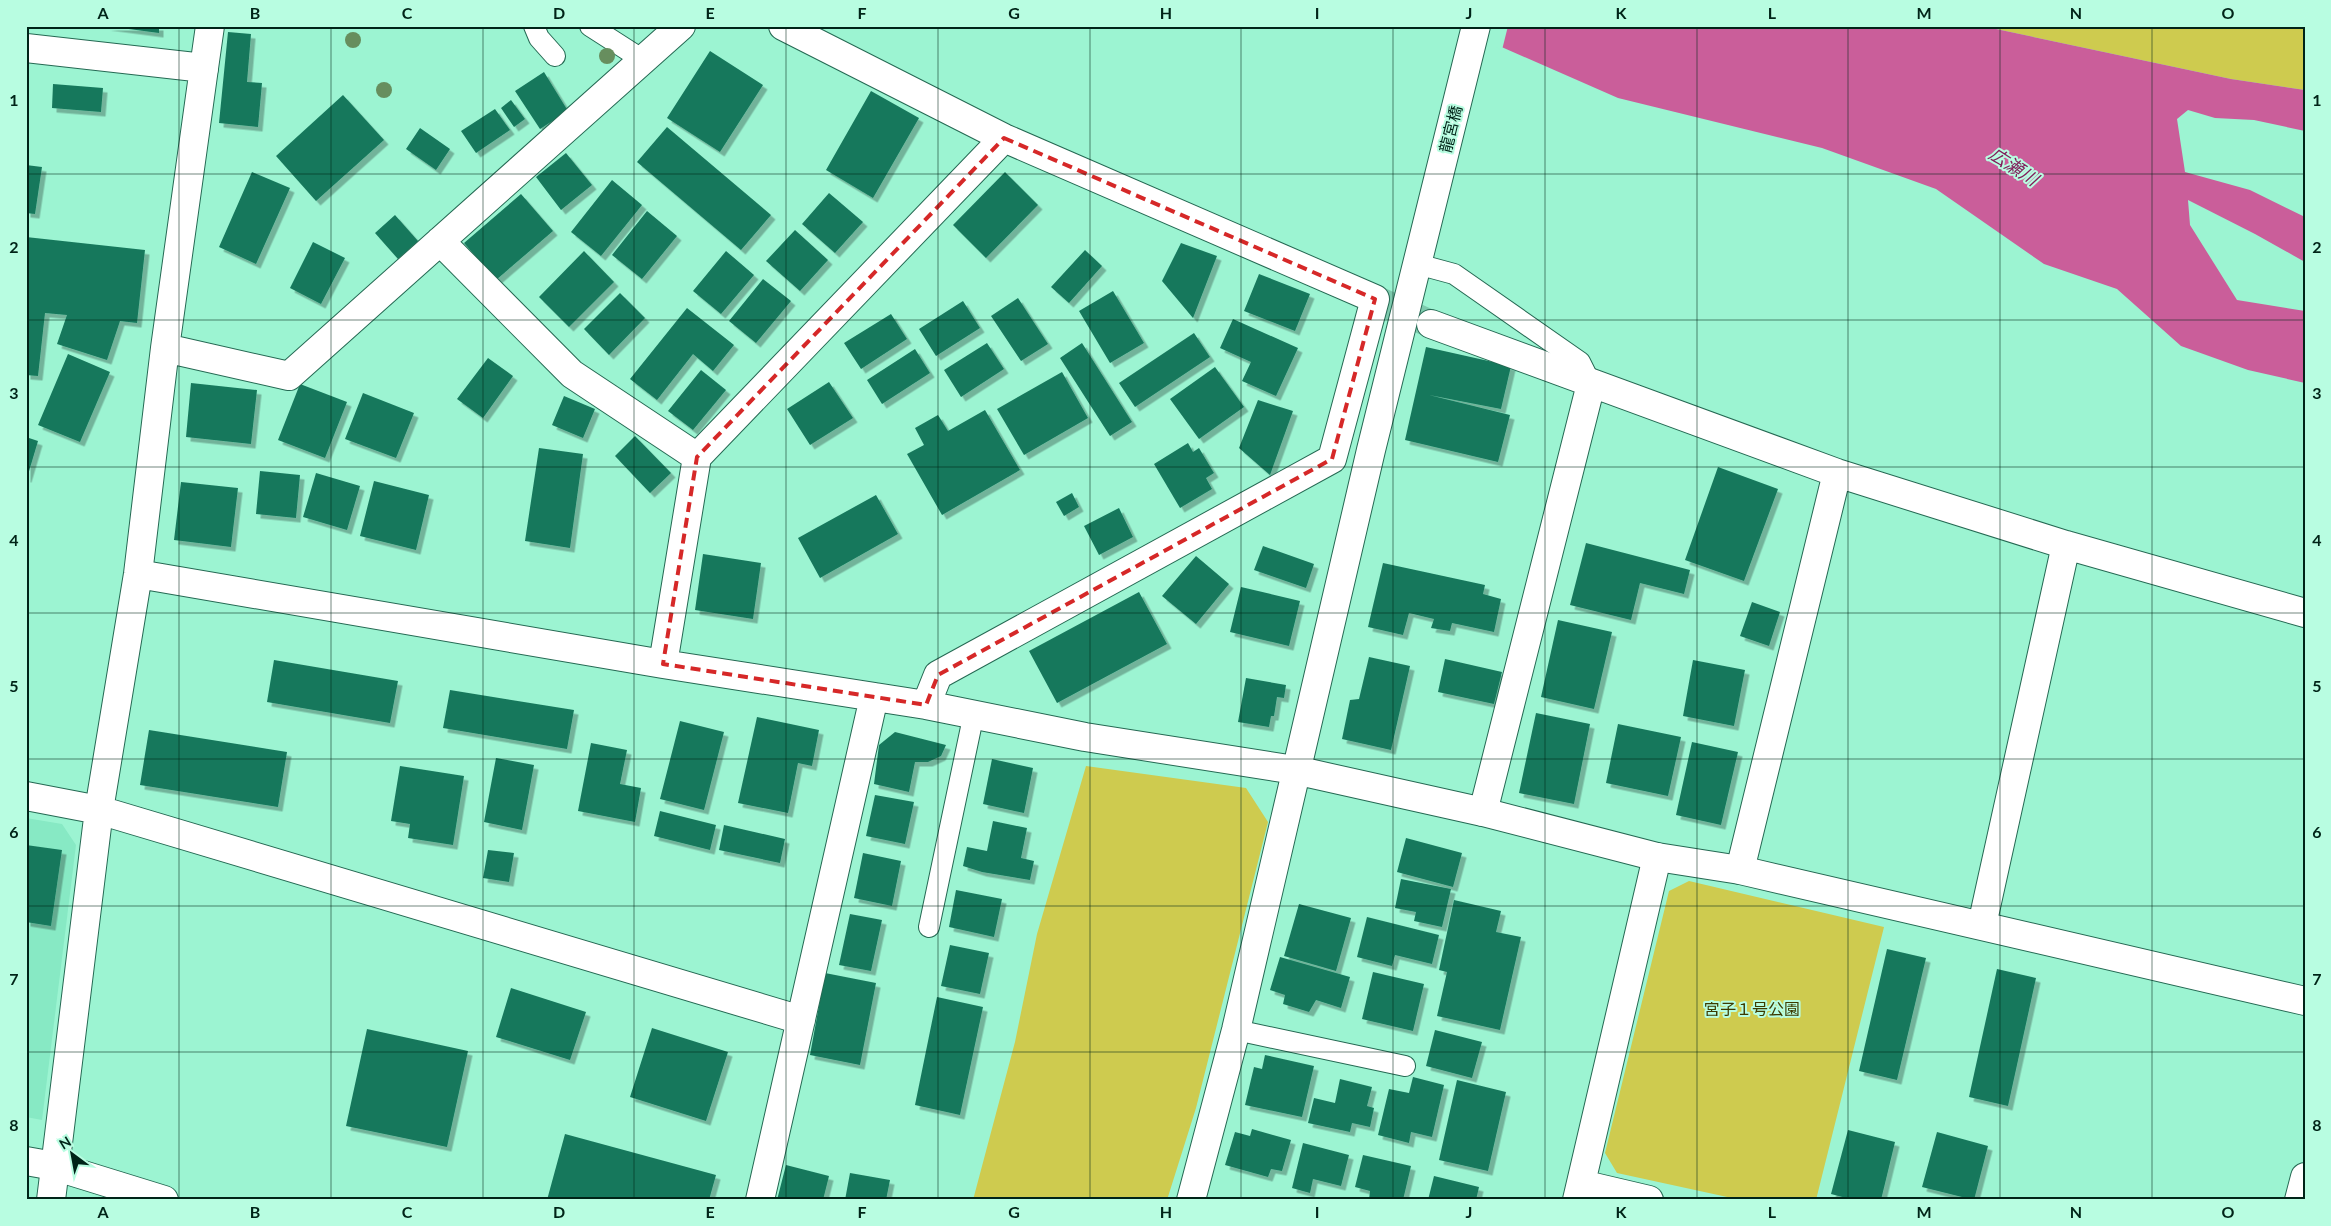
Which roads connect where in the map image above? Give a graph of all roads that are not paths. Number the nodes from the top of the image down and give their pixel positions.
1 (210, 26) edge
2 (534, 26) edge
3 (590, 26) edge
4 (681, 26) edge
5 (783, 26) edge
6 (1476, 26) edge
7 (26, 48) edge
8 (555, 56) dead end
9 (643, 60) junction
10 (204, 68) junction
11 (1004, 138) junction
12 (440, 241) junction
13 (1417, 264) junction
14 (1431, 324) tunnel mouth
15 (165, 348) junction
16 (1591, 384) junction
17 (697, 457) junction
18 (1837, 473) junction
19 (2066, 545) junction
20 (138, 574) junction
21 (2305, 613) edge
22 (663, 664) junction
23 (874, 697) junction
24 (926, 705) junction
25 (974, 713) junction
26 (1295, 770) junction
27 (26, 796) edge
28 (99, 810) junction
29 (1483, 812) junction
30 (1657, 857) junction
31 (1740, 870) junction
32 (1982, 925) junction
33 (928, 927) dead end
34 (2305, 1001) edge
35 (801, 1020) junction
36 (1236, 1030) junction
37 (1404, 1066) dead end
38 (26, 1162) edge
39 (54, 1166) junction
40 (2305, 1177) edge
41 (1579, 1192) edge
42 (1195, 1199) edge
43 (51, 1200) edge
44 (164, 1200) edge
45 (760, 1200) edge
46 (1649, 1200) edge
47 (2299, 1200) edge

1 - 10 street
2 - 8 lane
3 - 9 lane
4 - 9 street
5 - 11 street
6 - 13 street, 龍宮橋
7 - 10 street
9 - 12 street
10 - 15 street
11 - 17 street
11 - 24 street
12 - 15 street
12 - 17 street
13 - 16 lane
13 - 26 street, 龍宮橋
14 - 16 street
15 - 20 street
16 - 18 street
16 - 29 street
17 - 22 street
18 - 19 street
18 - 31 street
19 - 21 street
19 - 32 street
20 - 22 street
20 - 28 street
22 - 23 street
23 - 24 street
23 - 35 street
24 - 25 street
25 - 26 street
25 - 33 lane
26 - 29 street
26 - 36 street, 龍宮橋
27 - 28 street
28 - 35 street
28 - 39 street
29 - 30 street
30 - 31 street
30 - 41 street
31 - 32 street
32 - 34 street
35 - 45 street
36 - 37 lane
36 - 42 street, 龍宮橋
38 - 39 street
39 - 43 street
39 - 44 street
40 - 47 street
41 - 46 street

